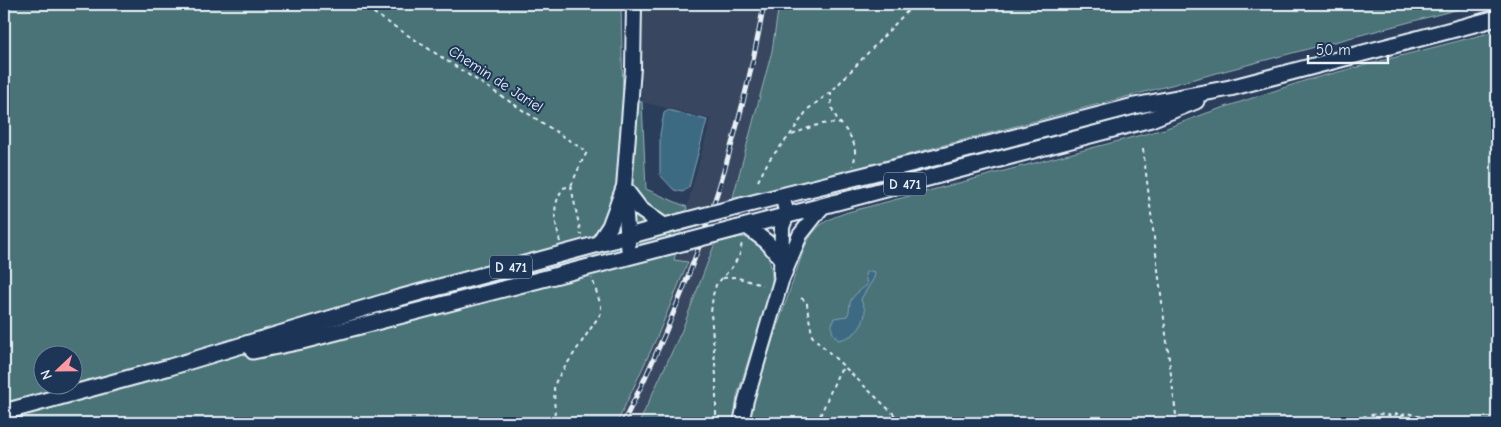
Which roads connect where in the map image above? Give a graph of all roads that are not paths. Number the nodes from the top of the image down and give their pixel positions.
1 (634, 4) edge
2 (1497, 18) edge
3 (1230, 88) junction
4 (624, 188) junction
5 (782, 196) junction
6 (822, 207) junction
7 (787, 214) junction
8 (664, 226) junction
9 (741, 232) junction
10 (800, 235) junction
11 (628, 236) junction
12 (599, 243) junction
13 (629, 256) junction
14 (781, 259) junction
15 (781, 281) junction
16 (170, 368) junction
17 (4, 412) edge
18 (741, 423) edge

1 - 4 main road
2 - 3 main road, D 471
3 - 5 main road, D 471
3 - 6 main road, D 471
4 - 8 main road
4 - 11 main road
4 - 12 main road
5 - 7 main road
5 - 8 main road, D 471, bridge
6 - 7 main road, D 471
6 - 10 main road
7 - 9 main road, D 471
7 - 10 main road
7 - 14 main road
8 - 11 main road, D 471
9 - 13 main road, D 471, bridge
9 - 14 main road
10 - 15 main road
11 - 12 main road, D 471
11 - 13 main road
12 - 16 main road, D 471
13 - 16 main road, D 471
14 - 15 main road
15 - 18 main road
16 - 17 main road, D 471

